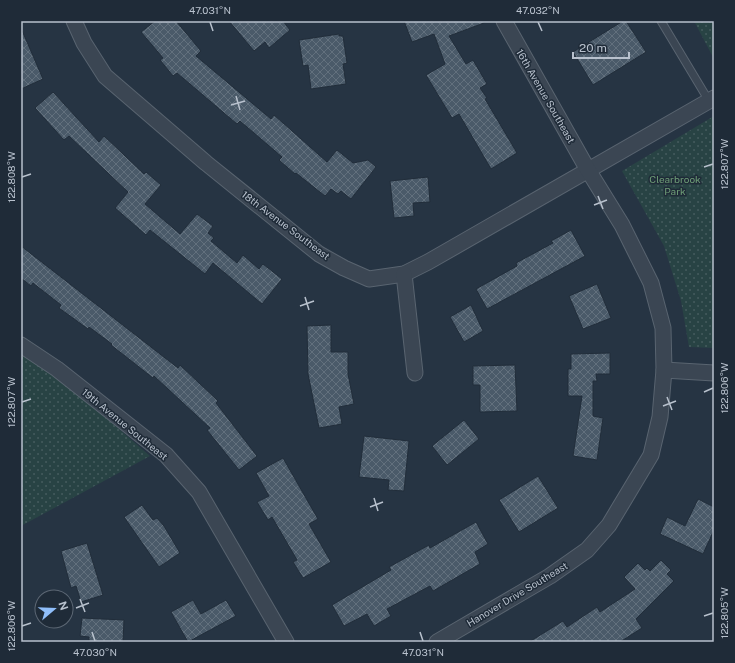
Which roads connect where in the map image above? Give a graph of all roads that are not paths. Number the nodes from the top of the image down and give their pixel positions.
1 (74, 21) edge
2 (504, 21) edge
3 (661, 21) edge
4 (711, 100) edge
5 (588, 170) junction
6 (404, 274) junction
7 (21, 345) edge
8 (664, 370) junction
9 (415, 373) dead end
10 (714, 373) edge
11 (286, 642) edge
12 (437, 642) edge

1 - 6 street, 18th Avenue Southeast
2 - 5 street, 16th Avenue Southeast
3 - 4 lane
4 - 5 street, 18th Avenue Southeast
5 - 6 street, 18th Avenue Southeast
5 - 8 street, Hanover Drive Southeast
6 - 9 street
7 - 11 street, 19th Avenue Southeast
8 - 10 street
8 - 12 street, Hanover Drive Southeast

